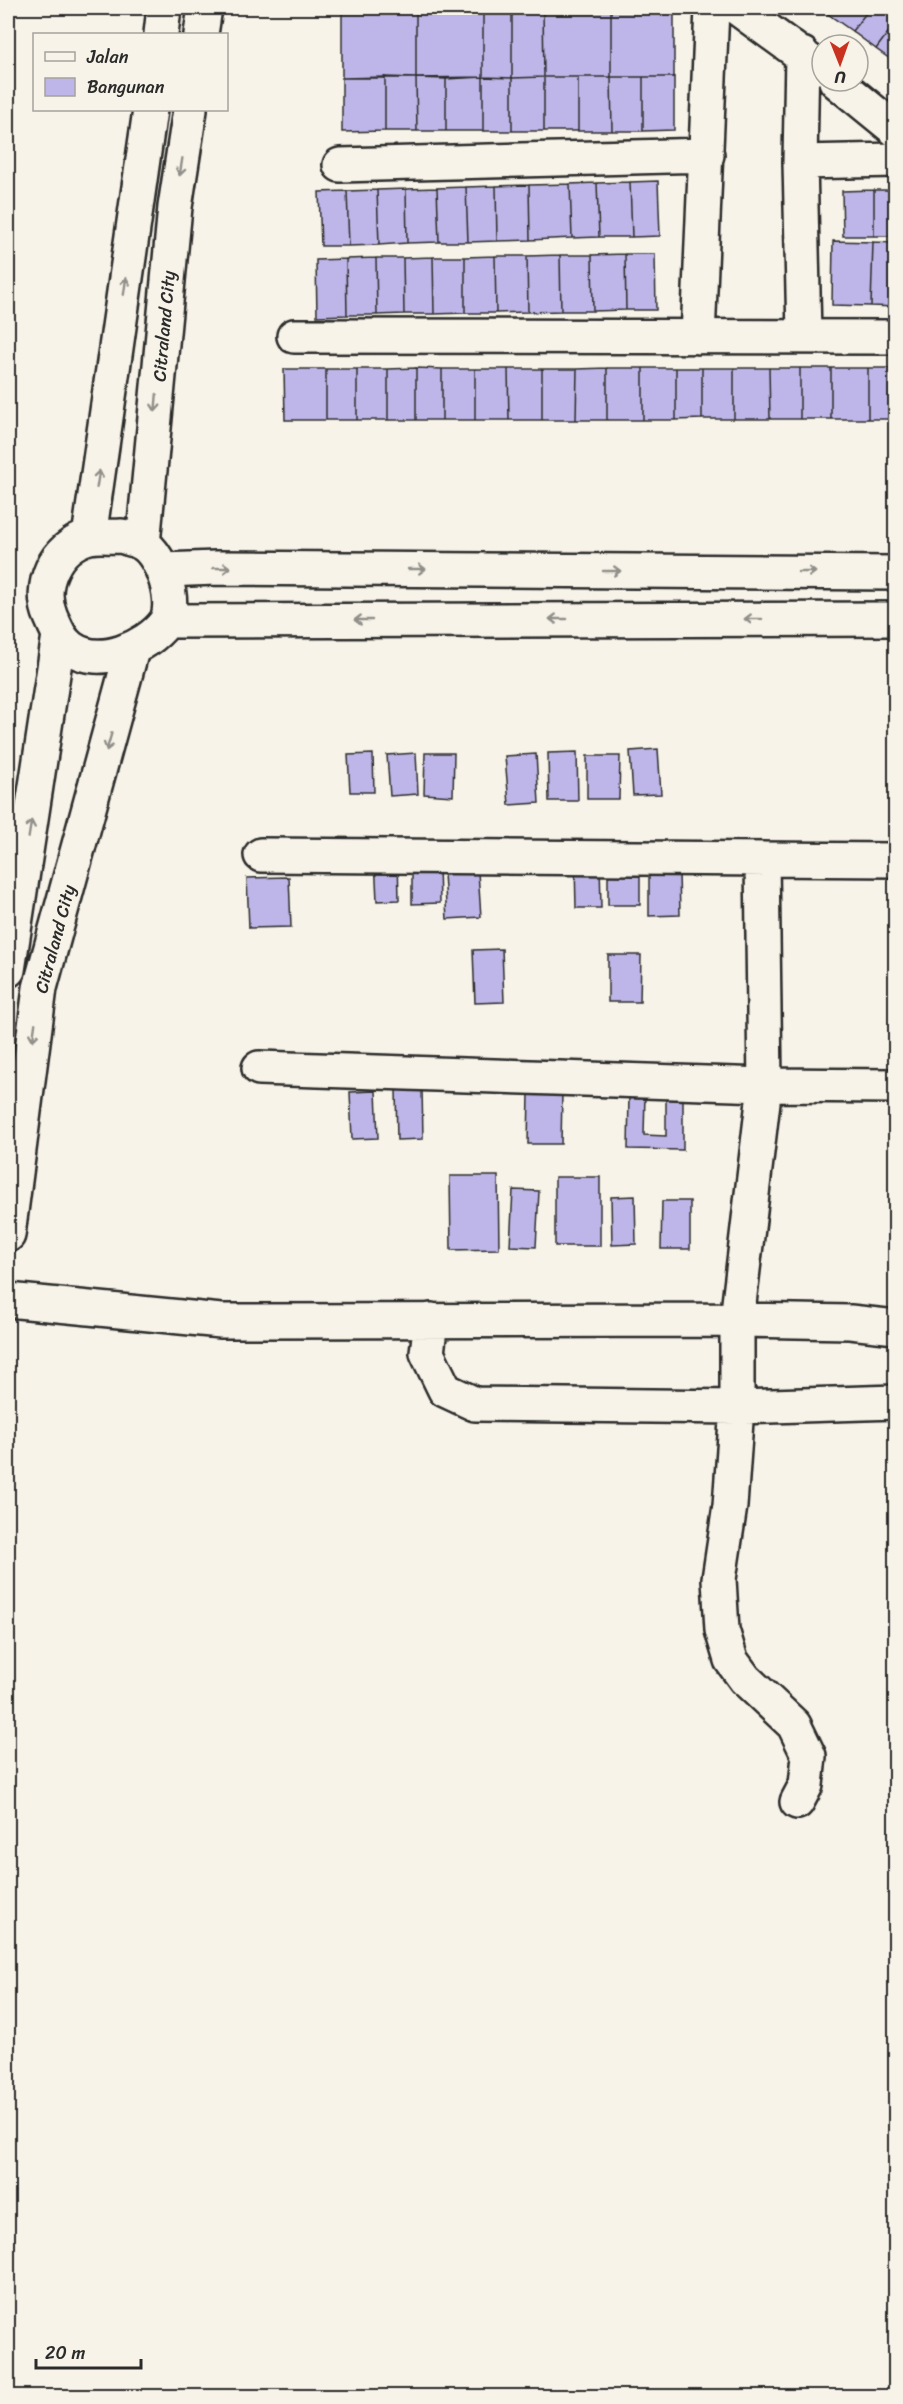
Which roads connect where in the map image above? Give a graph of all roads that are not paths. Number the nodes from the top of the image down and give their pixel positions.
1 (164, 8) edge
2 (205, 8) edge
3 (712, 8) edge
4 (737, 8) edge
5 (161, 33) edge
6 (201, 33) edge
7 (810, 61) edge
8 (810, 79) edge
9 (851, 93) edge
10 (150, 111) edge
11 (190, 111) edge
12 (896, 130) edge
13 (707, 155) junction
14 (896, 160) edge
15 (800, 162) junction
16 (340, 165) dead end
17 (804, 335) junction
18 (294, 336) dead end
19 (698, 337) junction
20 (896, 337) edge
21 (89, 537) junction
22 (143, 544) junction
23 (164, 570) junction
24 (896, 573) edge
25 (896, 619) edge
26 (166, 621) junction
27 (59, 635) junction
28 (132, 650) junction
29 (261, 855) dead end
30 (762, 859) junction
31 (896, 860) edge
32 (8, 970) edge
33 (259, 1068) dead end
34 (765, 1085) junction
35 (896, 1086) edge
36 (8, 1235) edge
37 (8, 1300) edge
38 (430, 1320) junction
39 (737, 1320) junction
40 (896, 1327) edge
41 (896, 1402) edge
42 (737, 1407) junction
43 (797, 1802) dead end

1 - 5 street
2 - 6 street
3 - 13 street
4 - 7 street
8 - 15 street
9 - 12 street
21 -> 10 street
11 -> 22 street, Citraland City
13 - 16 street
13 - 19 street
14 - 15 street
15 - 17 street
17 - 19 street
17 - 20 street
18 - 19 street
21 - 22 street
21 - 27 street
22 - 23 street
23 -> 24 street
23 - 26 street
25 -> 26 street
26 - 28 street
27 - 28 street
32 -> 27 street
28 -> 36 street, Citraland City
29 - 30 street
30 - 31 street
30 - 34 street
33 - 34 street
34 - 35 street
34 - 39 street
37 - 38 street
38 - 39 street
38 - 42 street
39 - 40 street
39 - 42 street
41 - 42 street
42 - 43 street

